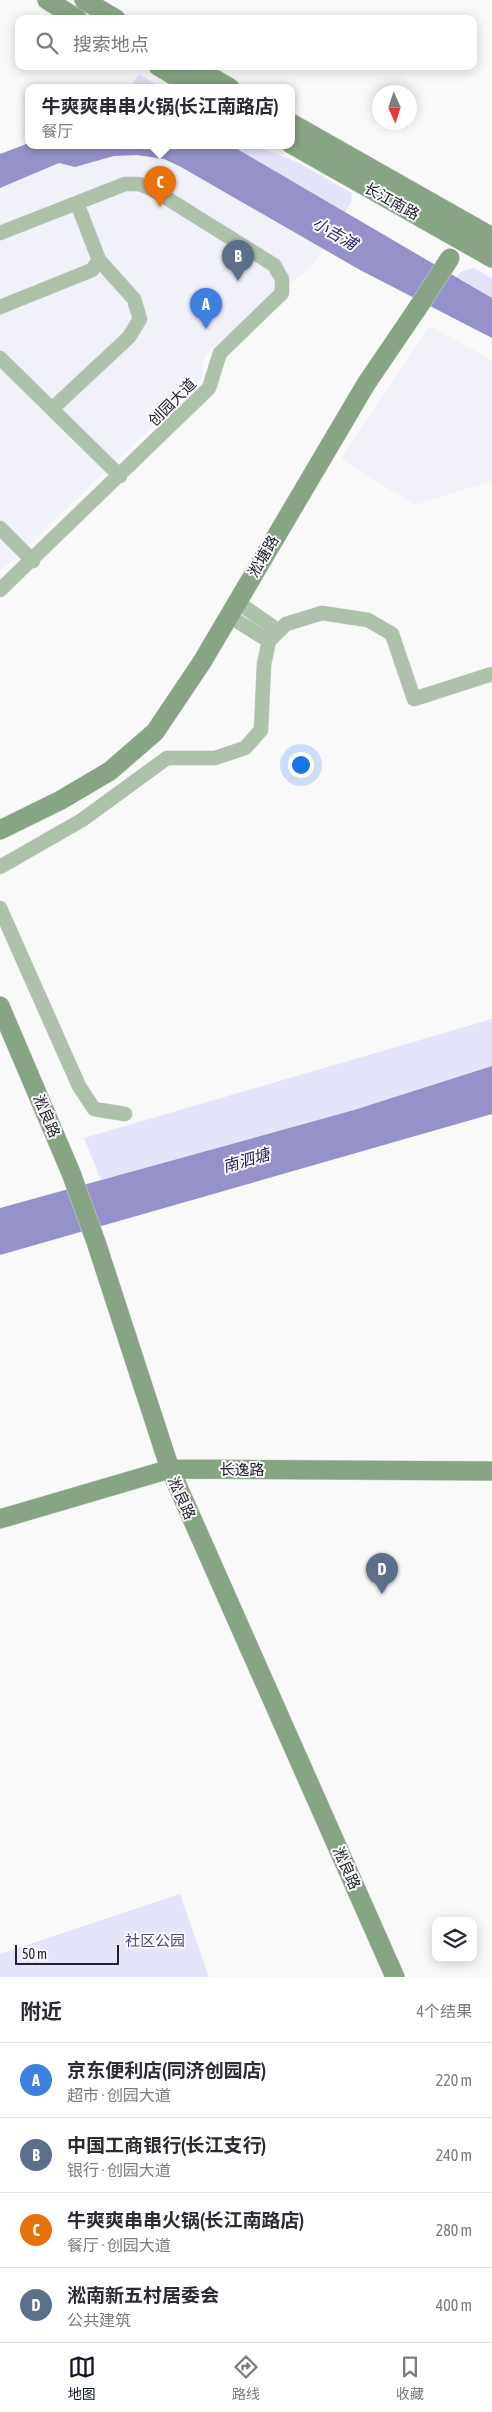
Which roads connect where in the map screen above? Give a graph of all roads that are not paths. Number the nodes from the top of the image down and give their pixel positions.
1 (47, 0) edge
2 (84, 0) edge
3 (71, 15) edge
4 (109, 15) edge
5 (165, 70) edge
6 (199, 70) edge
7 (188, 84) edge
8 (223, 84) edge
9 (295, 125) edge
10 (295, 146) edge
11 (77, 203) junction
12 (466, 232) junction
13 (0, 233) edge
14 (492, 237) edge
15 (492, 258) edge
16 (99, 260) junction
17 (0, 307) edge
18 (0, 358) edge
19 (52, 409) junction
20 (120, 476) junction
21 (0, 528) edge
22 (32, 561) junction
23 (0, 590) edge
24 (233, 609) junction
25 (279, 631) junction
26 (269, 641) junction
27 (492, 674) edge
28 (0, 830) edge
29 (0, 867) edge
30 (0, 908) edge
31 (0, 1006) edge
32 (124, 1114) dead end
33 (170, 1470) junction
34 (492, 1471) edge
35 (0, 1519) edge
36 (395, 1977) edge

1 - 3 street
2 - 4 street
5 - 7 street
6 - 8 street
9 - 12 street
10 - 12 street, 长江南路
11 - 13 street, 创园大道
11 - 16 street
11 - 20 street, 创园大道
12 - 14 street
12 - 15 street, 长江南路
12 - 24 street, 淞塘路, bridge
16 - 17 street
16 - 19 street
18 - 19 street
19 - 20 street
20 - 22 street, 创园大道
21 - 22 street
22 - 23 street, 创园大道
24 - 25 street
24 - 26 street
24 - 28 street, 淞塘路
25 - 26 street
25 - 27 street
26 - 29 street
30 - 32 street
31 - 33 street, 淞良路
33 - 34 street, 长逸路
33 - 35 street, 长逸路
33 - 36 street, 淞良路

